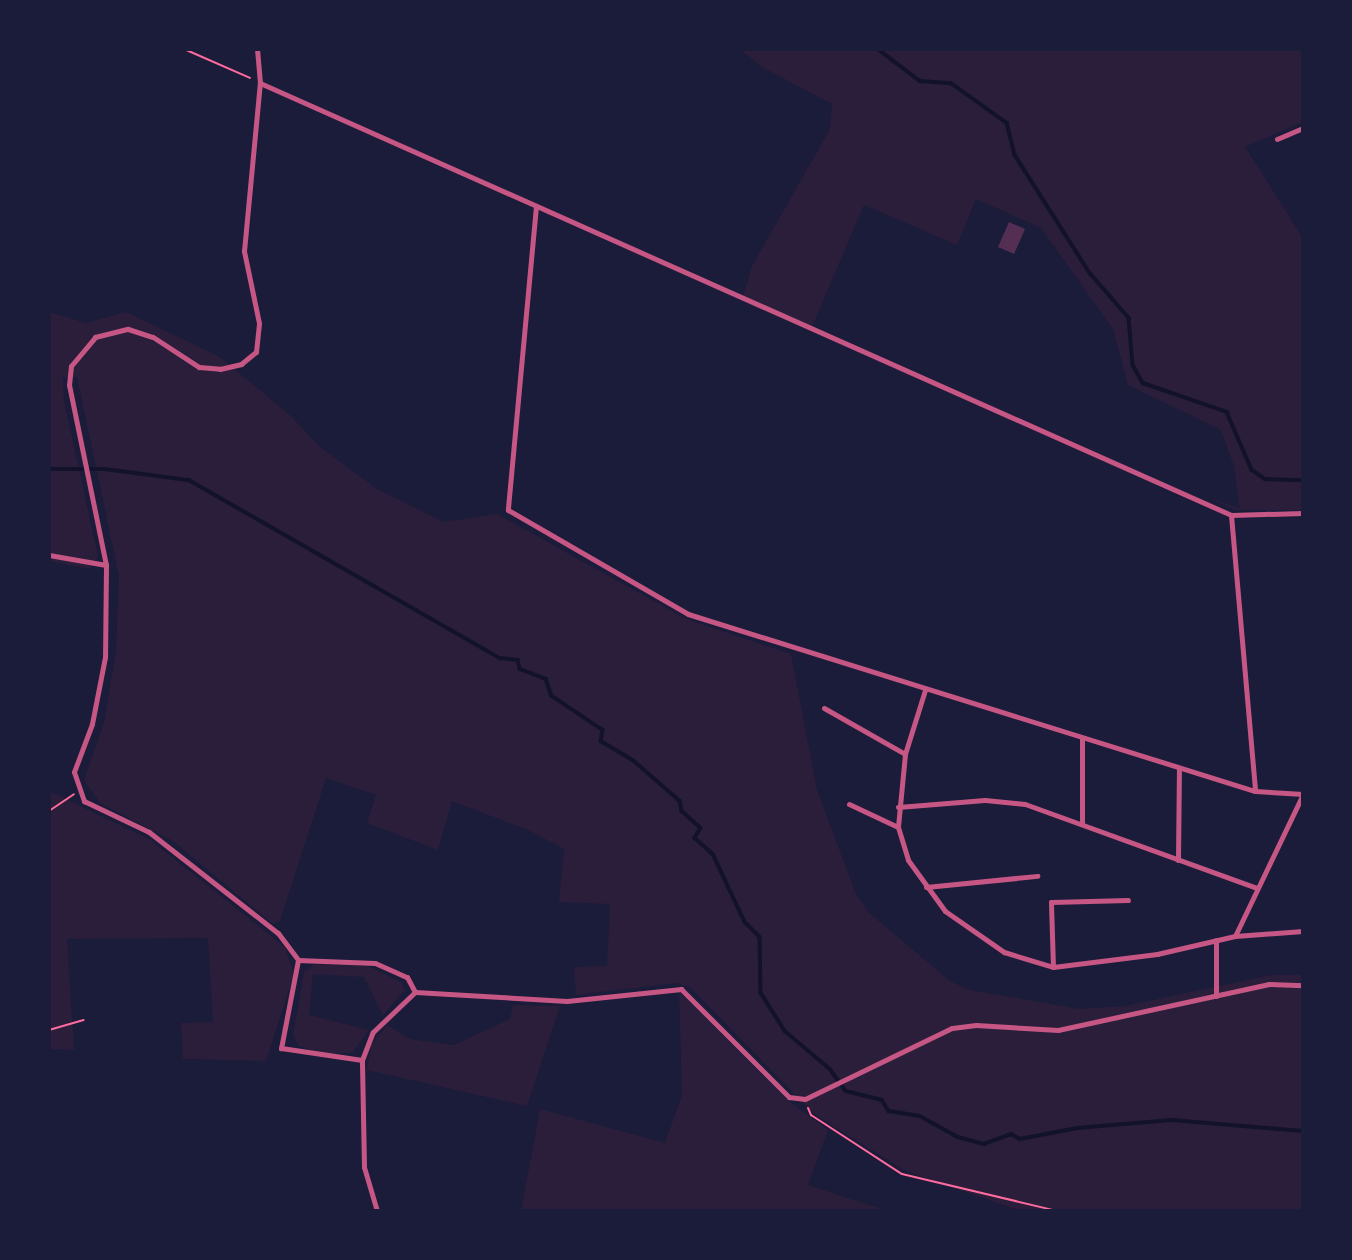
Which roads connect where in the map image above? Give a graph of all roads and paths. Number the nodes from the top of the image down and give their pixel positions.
1 (184, 49) edge
2 (257, 49) edge
3 (260, 83) junction
4 (1303, 128) edge
5 (1277, 139) dead end
6 (536, 206) junction
7 (1303, 513) edge
8 (1231, 515) junction
9 (49, 555) edge
10 (106, 565) junction
11 (925, 690) junction
12 (824, 709) dead end
13 (1082, 739) junction
14 (905, 754) junction
15 (1179, 768) junction
16 (1255, 791) junction
17 (78, 792) junction
18 (1303, 794) edge
19 (849, 804) dead end
20 (898, 807) junction
21 (49, 811) edge
22 (1082, 822) junction
23 (898, 827) junction
24 (1178, 860) junction
25 (1037, 876) dead end
26 (926, 887) junction
27 (1257, 888) junction
28 (1128, 900) dead end
29 (1303, 930) edge
30 (1235, 936) junction
31 (1216, 940) junction
32 (298, 960) junction
33 (1053, 967) junction
34 (1303, 985) edge
35 (415, 992) junction
36 (1216, 996) junction
37 (84, 1020) dead end
38 (49, 1030) edge
39 (362, 1060) junction
40 (805, 1099) junction
41 (377, 1211) edge
42 (1057, 1211) edge

1 - 3 path
2 - 3 street
3 - 6 street
3 - 10 street
4 - 5 street
6 - 8 street
6 - 11 street
7 - 8 street
8 - 16 street
9 - 10 street
10 - 17 street
11 - 13 street
11 - 14 street
12 - 14 street
13 - 15 street
13 - 22 street
14 - 20 street
15 - 16 street
15 - 24 street
16 - 18 street
17 - 21 path
17 - 32 street
18 - 27 street
19 - 23 street
20 - 22 street
20 - 23 street
22 - 24 street
23 - 26 street
24 - 27 street
25 - 26 street
26 - 33 street
27 - 30 street
28 - 33 street
29 - 30 street
30 - 31 street
31 - 33 street
31 - 36 street
32 - 35 street
32 - 39 street
34 - 36 street
35 - 39 street
35 - 40 street
36 - 40 street
37 - 38 path
39 - 41 street
40 - 42 path

